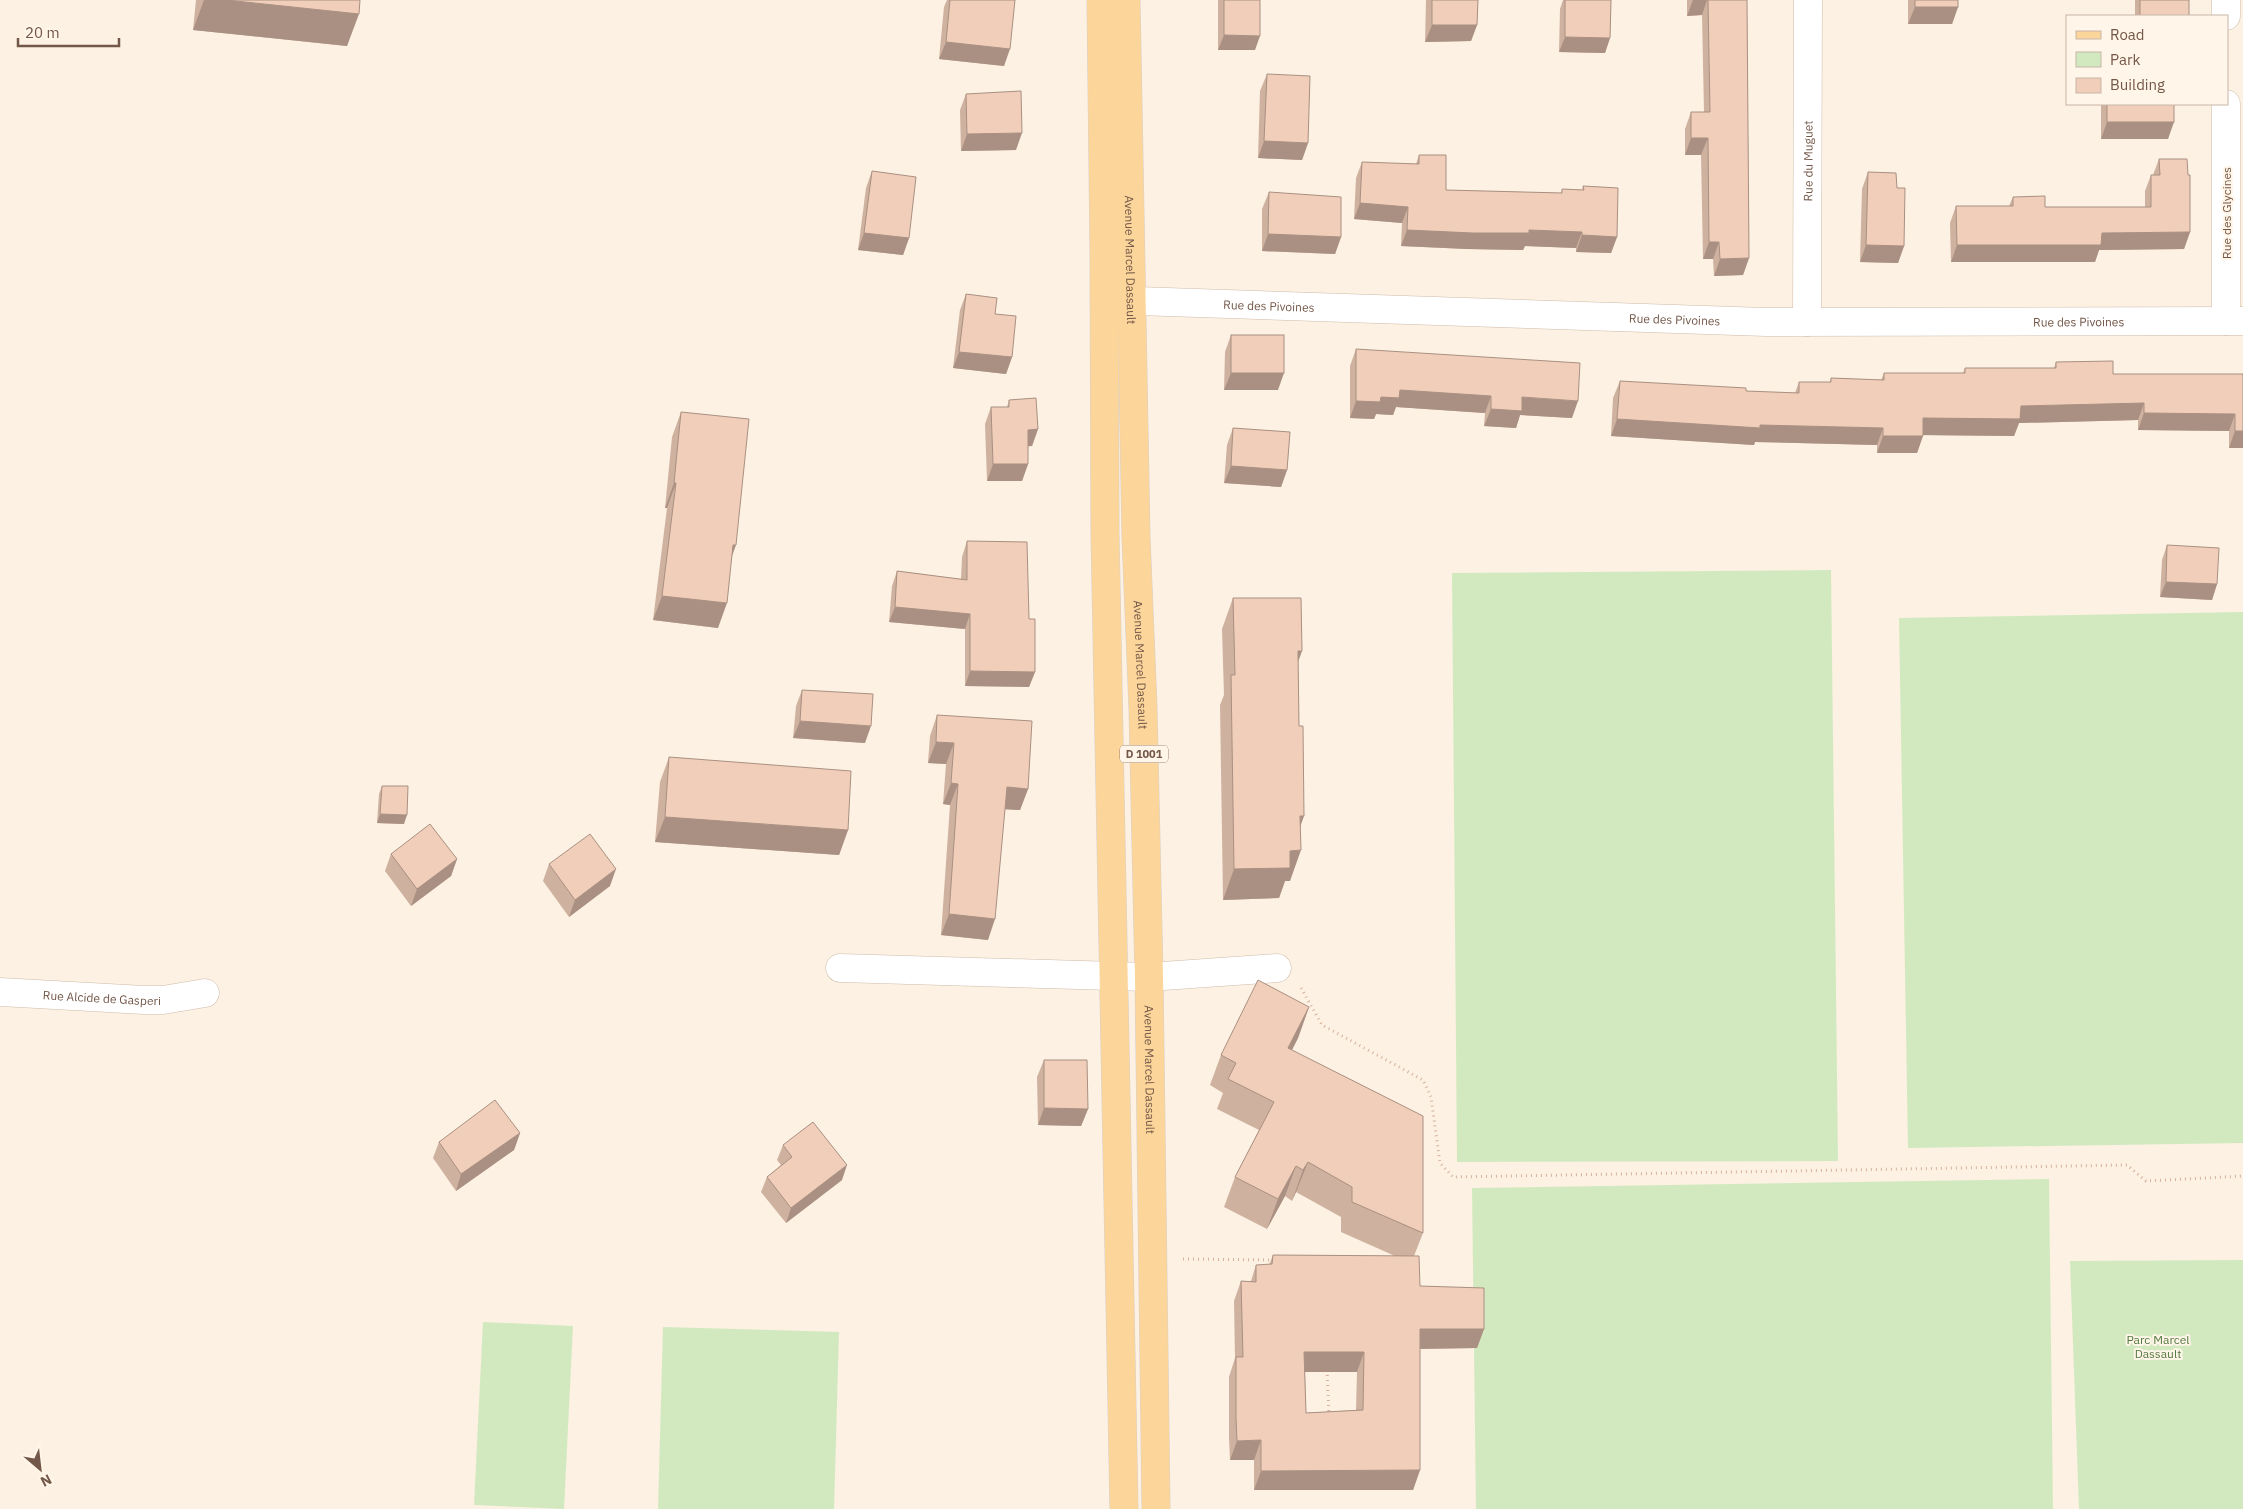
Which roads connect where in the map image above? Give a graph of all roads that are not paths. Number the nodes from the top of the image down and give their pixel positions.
1 (1101, 0) edge
2 (1126, 0) edge
3 (1808, 0) edge
4 (2226, 0) edge
5 (2226, 15) edge
6 (2226, 105) edge
7 (1105, 300) junction
8 (1133, 301) junction
9 (2234, 321) edge
10 (1807, 322) junction
11 (840, 968) dead end
12 (1276, 968) road end
13 (1115, 977) junction
14 (1149, 977) junction
15 (0, 992) edge
16 (205, 993) dead end
17 (1124, 1509) edge
18 (1156, 1509) edge

1 - 7 main road, D 1001
2 - 8 main road, Avenue Marcel Dassault / D 1001
3 - 10 street, Rue du Muguet
4 - 5 street
6 - 9 street, Rue des Glycines
7 - 8 street, Rue des Pivoines
7 - 13 main road, D 1001
8 - 10 street, Rue des Pivoines
8 - 14 main road, Avenue Marcel Dassault / D 1001
9 - 10 street, Rue des Pivoines
11 - 13 street
12 - 14 street
13 - 14 street
13 - 17 main road, D 1001
14 - 18 main road, Avenue Marcel Dassault / D 1001
15 - 16 street, Rue Alcide de Gasperi

